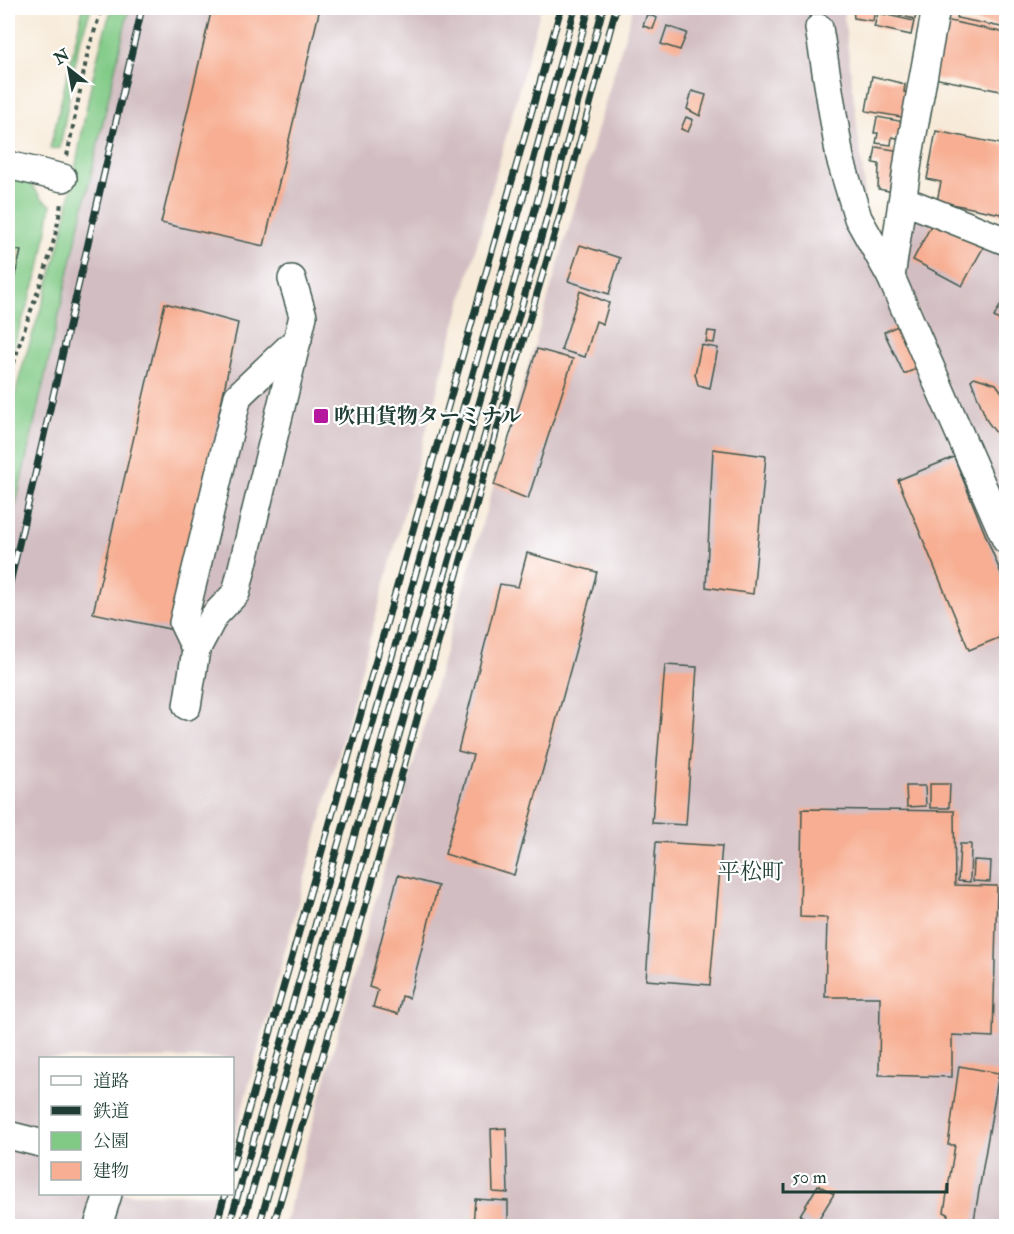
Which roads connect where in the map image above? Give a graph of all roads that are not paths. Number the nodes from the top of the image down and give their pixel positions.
1 (936, 8) edge
2 (819, 28) dead end
3 (8, 165) edge
4 (63, 178) dead end
5 (903, 200) junction
6 (1006, 241) edge
7 (891, 277) junction
8 (292, 279) dead end
9 (298, 339) junction
10 (1006, 540) edge
11 (196, 650) junction
12 (187, 706) dead end
13 (8, 1135) edge
14 (39, 1143) edge
15 (108, 1195) edge
16 (98, 1227) edge

1 - 5 street
2 - 7 street
3 - 4 street
5 - 6 street
5 - 7 street
7 - 10 street
8 - 9 street
9 - 11 street
9 - 11 street
11 - 12 street
13 - 14 street
15 - 16 street

